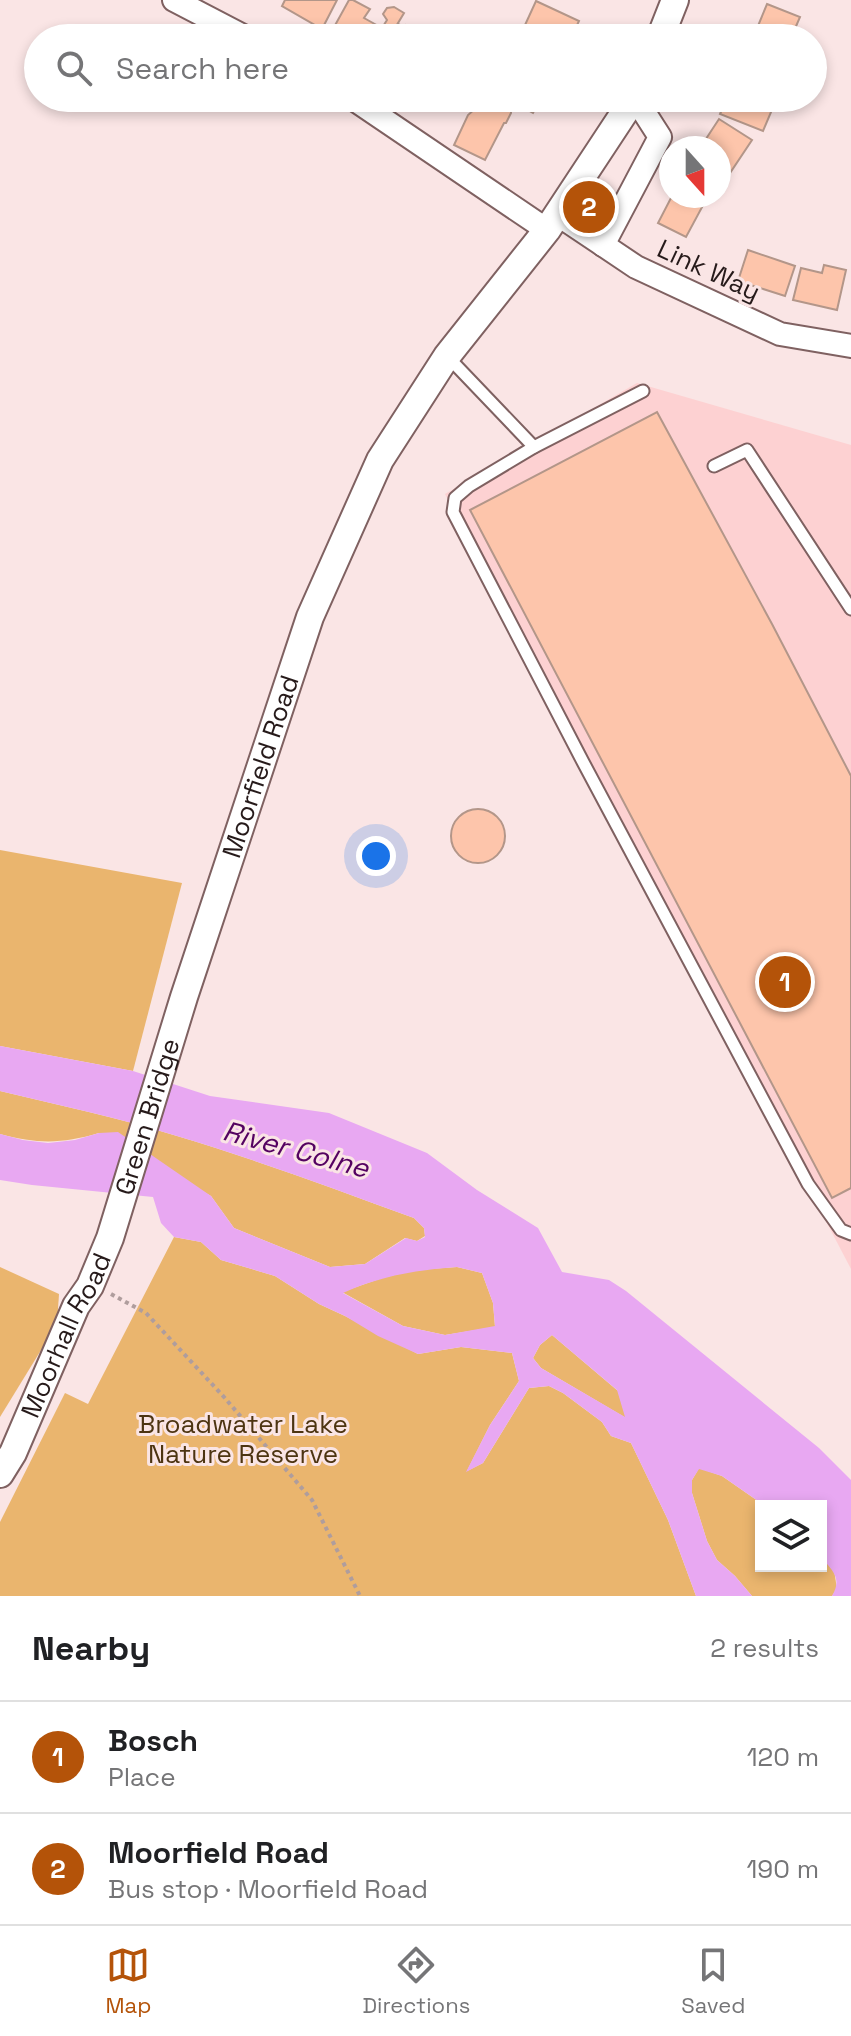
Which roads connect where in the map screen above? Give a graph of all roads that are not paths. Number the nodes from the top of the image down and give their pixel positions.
1 (174, 0) edge
2 (675, 0) edge
3 (220, 24) edge
4 (666, 24) edge
5 (375, 112) edge
6 (626, 112) edge
7 (644, 112) edge
8 (552, 222) junction
9 (603, 245) junction
10 (851, 346) edge
11 (447, 356) junction
12 (643, 391) dead end
13 (534, 447) junction
14 (714, 466) dead end
15 (851, 609) edge
16 (184, 997) joint
17 (851, 1234) edge
18 (110, 1238) joint
19 (0, 1474) edge

1 - 3 street
2 - 4 street
5 - 8 street, Link Way
6 - 8 street, Moorfield Road
7 - 9 street
8 - 9 street, Link Way
8 - 11 street, Moorfield Road
9 - 10 street, Link Way
11 - 13 lane
11 - 16 street, Moorfield Road
12 - 13 lane
13 - 17 lane
14 - 15 lane
16 - 18 street, Green Bridge
18 - 19 street, Moorhall Road

